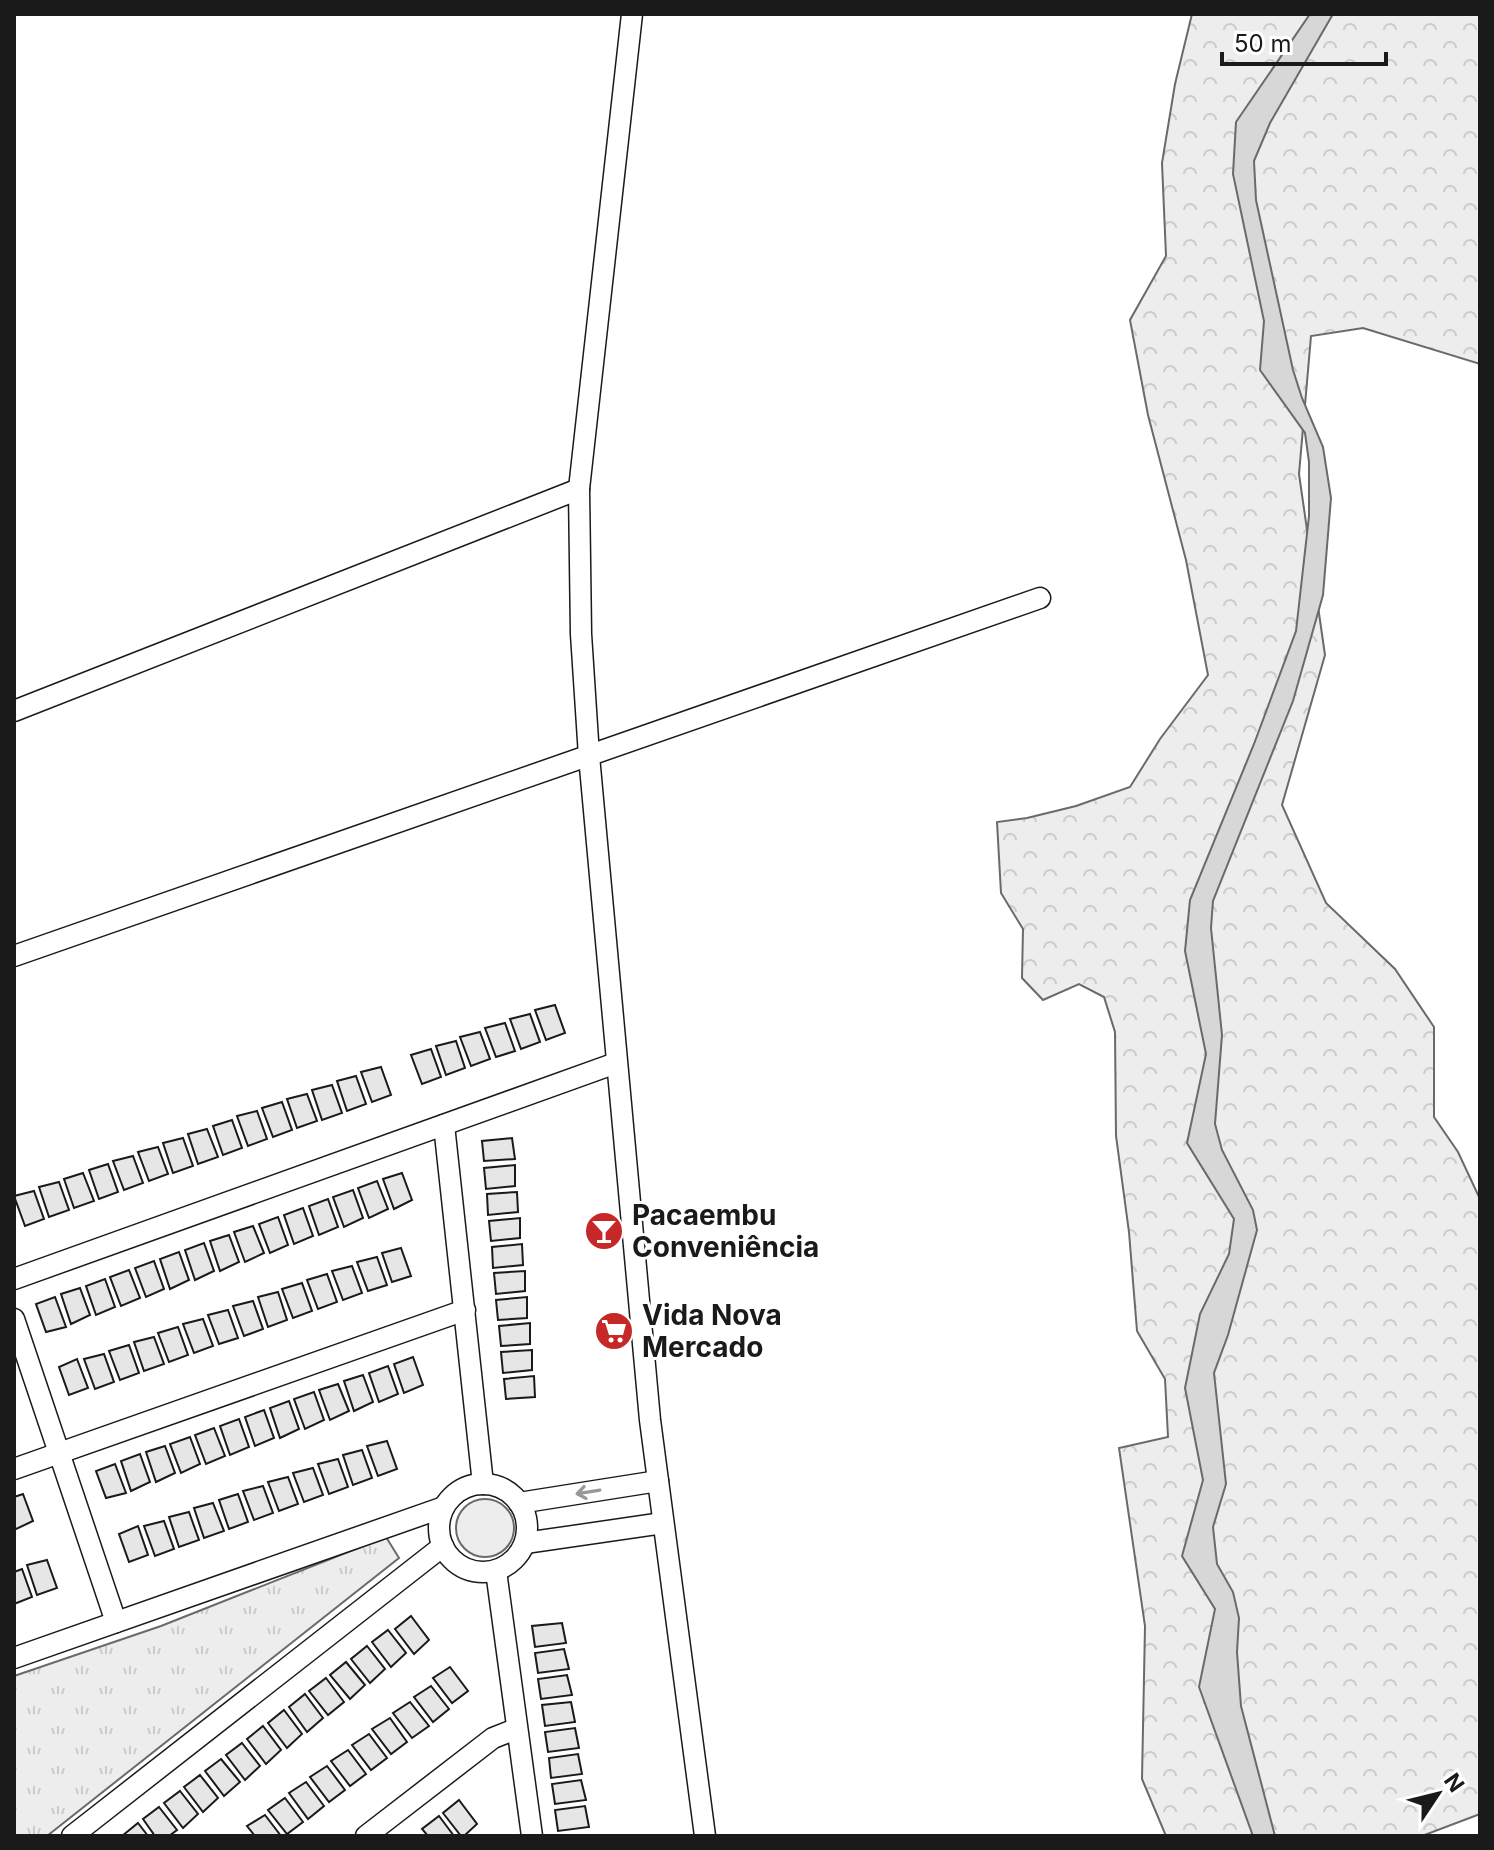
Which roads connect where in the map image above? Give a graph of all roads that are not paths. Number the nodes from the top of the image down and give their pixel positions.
1 (632, 14) edge
2 (579, 489) junction
3 (1040, 598) dead end
4 (14, 711) edge
5 (589, 756) junction
6 (14, 956) edge
7 (616, 1063) junction
8 (444, 1125) junction
9 (14, 1279) edge
10 (465, 1310) junction
11 (14, 1319) edge
12 (59, 1453) junction
13 (14, 1469) edge
14 (658, 1481) junction
15 (483, 1484) junction
16 (519, 1503) junction
17 (444, 1507) junction
18 (663, 1523) junction
19 (525, 1543) junction
20 (443, 1546) junction
21 (496, 1571) junction
22 (116, 1622) junction
23 (14, 1658) edge
24 (516, 1729) junction
25 (72, 1836) edge
26 (366, 1836) edge
27 (532, 1836) edge
28 (705, 1836) edge

1 - 2 street
2 - 4 street
2 - 5 street
3 - 5 street
5 - 6 street
5 - 7 street
7 - 8 street
7 - 14 street
8 - 9 street
8 - 10 street
10 - 12 street
10 - 15 street
11 - 12 street
12 - 13 street
12 - 22 street
14 -> 16 street
14 - 18 street
15 - 16 street
15 - 17 street
16 - 19 street
17 - 20 street
17 - 22 street
18 - 19 street
18 - 28 street
19 - 21 street
20 - 21 street
20 - 25 street
21 - 24 street
22 - 23 street
24 - 26 street
24 - 27 street

